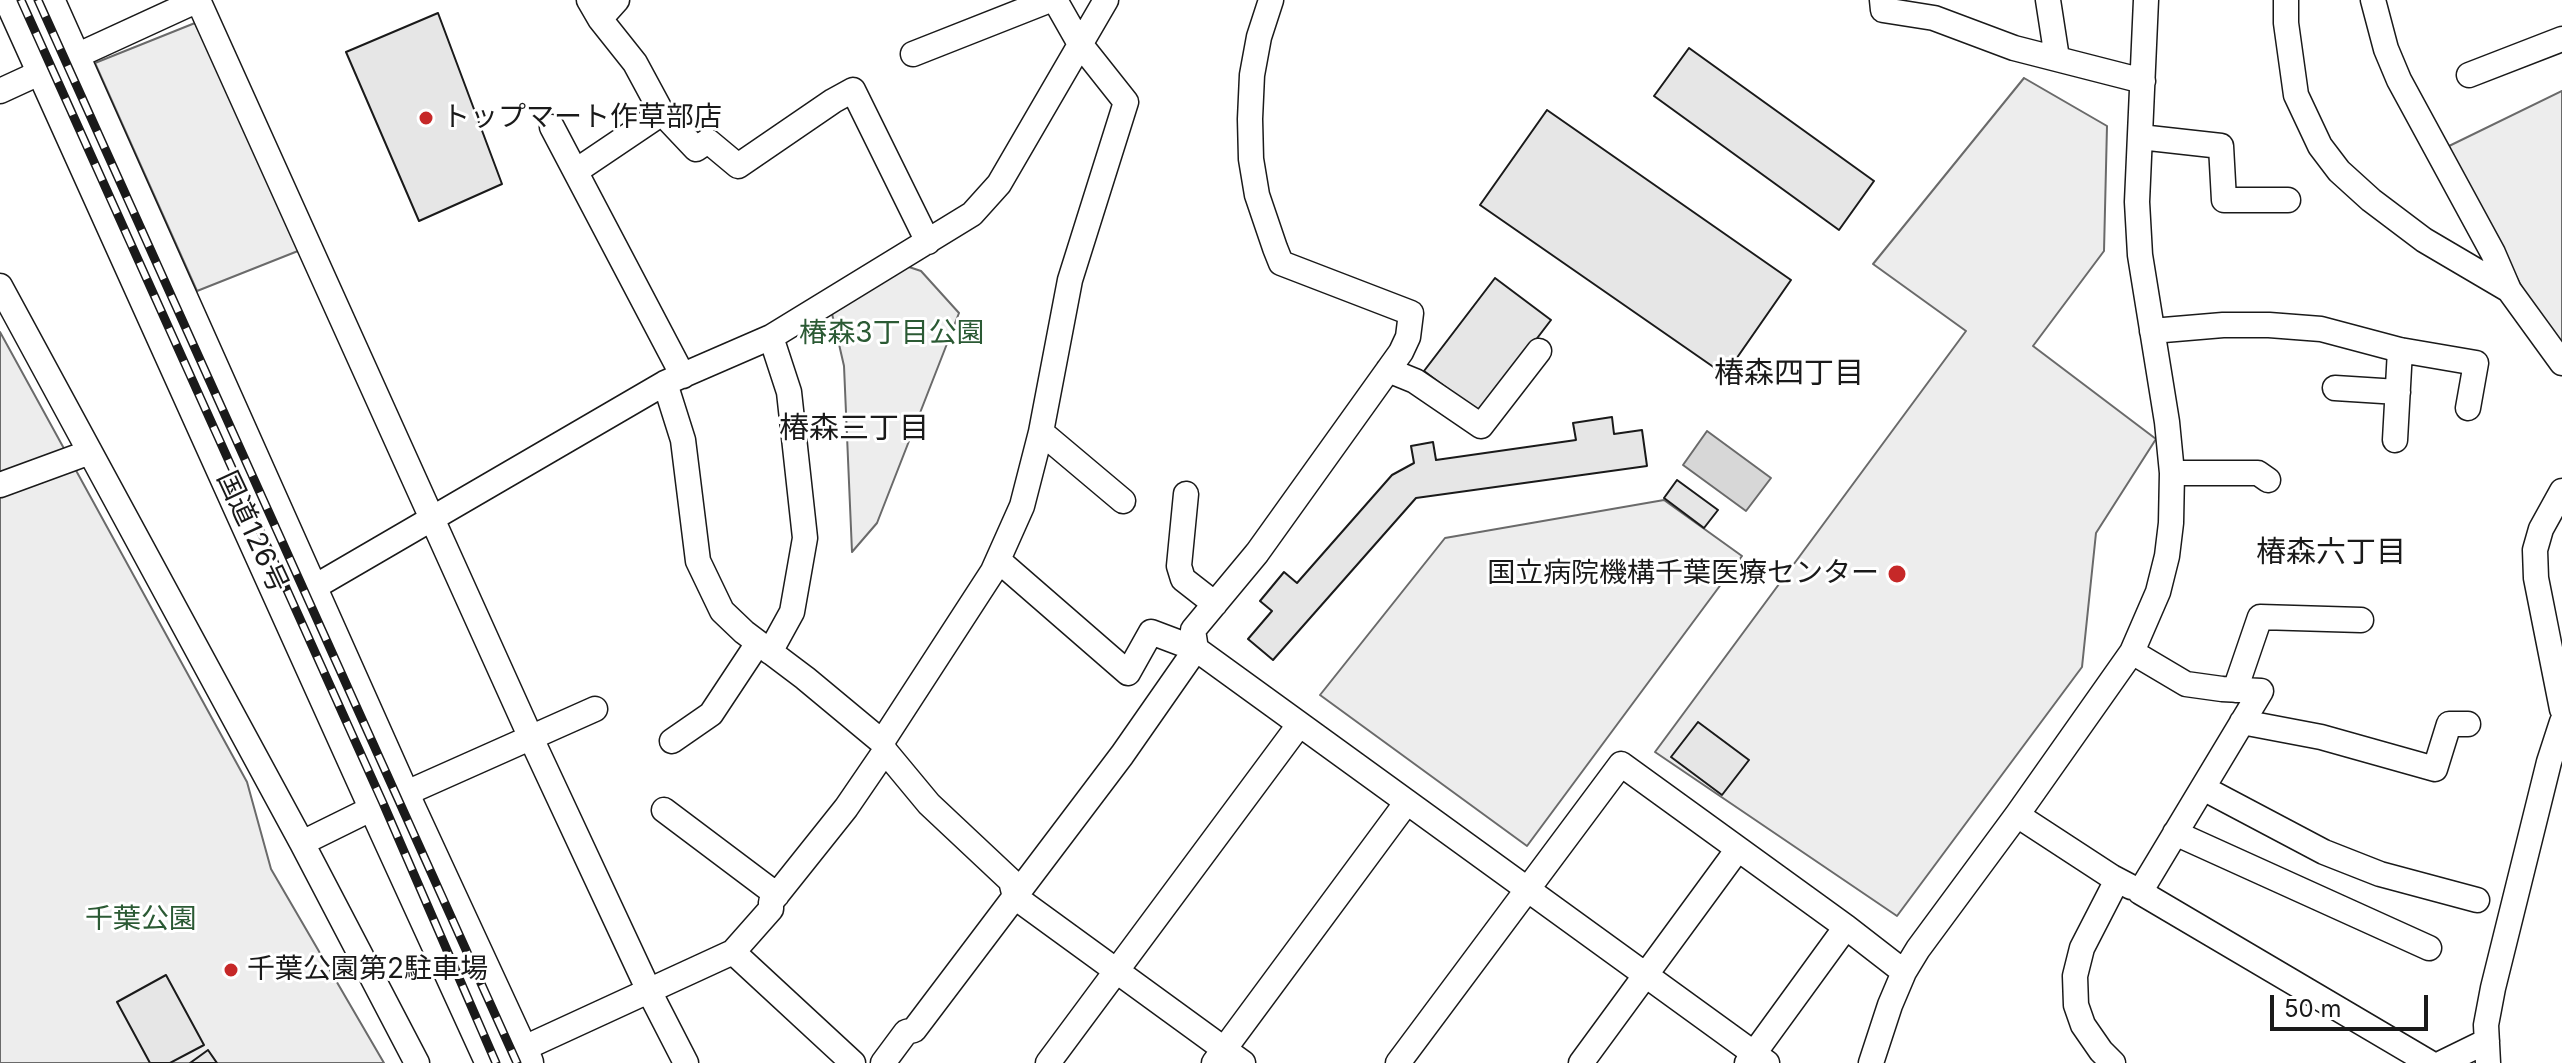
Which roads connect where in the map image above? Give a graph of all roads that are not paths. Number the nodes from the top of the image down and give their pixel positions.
1 (12, 0) edge
2 (47, 0) edge
3 (198, 0) edge
4 (617, 0) edge
5 (1052, 0) edge
6 (1106, 0) edge
7 (1271, 0) edge
8 (1882, 0) edge
9 (2048, 0) edge
10 (2146, 0) edge
11 (2286, 0) edge
12 (2373, 0) edge
13 (595, 9) edge
14 (2562, 39) edge
15 (1080, 44) junction
16 (913, 54) dead end
17 (2057, 58) junction
18 (58, 64) junction
19 (2469, 75) dead end
20 (2143, 81) junction
21 (0, 91) edge
22 (662, 113) junction
23 (552, 127) dead end
24 (2140, 137) junction
25 (576, 171) junction
26 (2288, 200) dead end
27 (928, 242) junction
28 (0, 286) edge
29 (2509, 290) junction
30 (2152, 331) junction
31 (771, 337) junction
32 (2400, 350) junction
33 (1539, 351) dead end
34 (2562, 363) edge
35 (1388, 370) junction
36 (674, 380) junction
37 (2335, 388) dead end
38 (2398, 392) junction
39 (2468, 408) dead end
40 (1041, 432) junction
41 (2395, 440) dead end
42 (90, 452) junction
43 (2172, 473) junction
44 (2268, 480) dead end
45 (0, 485) edge
46 (2562, 491) edge
47 (1186, 494) dead end
48 (1123, 501) dead end
49 (433, 518) junction
50 (998, 560) junction
51 (311, 589) junction
52 (1215, 604) junction
53 (2361, 620) dead end
54 (764, 647) junction
55 (1196, 649) junction
56 (2132, 652) junction
57 (2235, 690) junction
58 (595, 709) dead end
59 (2562, 709) edge
60 (2242, 722) junction
61 (2562, 722) edge
62 (2468, 724) dead end
63 (1299, 725) junction
64 (531, 738) junction
65 (672, 741) dead end
66 (883, 747) junction
67 (2203, 788) junction
68 (389, 801) junction
69 (1407, 802) junction
70 (664, 810) dead end
71 (2017, 815) junction
72 (2175, 833) junction
73 (302, 843) junction
74 (1738, 849) junction
75 (2117, 880) junction
76 (1529, 891) junction
77 (2140, 892) junction
78 (777, 895) junction
79 (1015, 897) junction
80 (2477, 900) dead end
81 (1846, 927) junction
82 (2429, 948) dead end
83 (733, 952) junction
84 (1116, 971) junction
85 (1904, 972) junction
86 (1646, 976) junction
87 (649, 991) junction
88 (2487, 1052) edge
89 (1227, 1058) edge
90 (513, 1059) edge
91 (1756, 1060) edge
92 (417, 1063) edge
93 (686, 1063) edge
94 (853, 1063) edge
95 (883, 1063) edge
96 (1048, 1063) edge
97 (1398, 1063) edge
98 (1581, 1063) edge
99 (1871, 1063) edge
100 (2113, 1063) edge
101 (2430, 1063) edge
102 (2442, 1063) edge

1 - 18 highway, 国道126号
2 - 18 highway, 国道126号
3 - 18 street
3 - 49 street
4 - 13 street
5 - 15 street
5 - 16 street
6 - 15 street
7 - 35 street
8 - 17 street
9 - 17 street
10 - 20 street
11 - 29 street
12 - 29 street
13 - 22 street
14 - 19 street
15 - 27 street
15 - 40 street
17 - 20 street
18 - 21 street
18 - 51 highway, 国道126号
18 - 68 highway, 国道126号
20 - 24 street
22 - 25 street
22 - 27 street
23 - 25 street
24 - 26 street
24 - 30 street
25 - 36 street
27 - 31 street
28 - 42 street
29 - 34 street
30 - 32 street
30 - 43 street
31 - 36 street
31 - 54 street
32 - 38 street
32 - 39 street
33 - 35 street
35 - 52 street
36 - 49 street
36 - 54 street
37 - 38 street
38 - 41 street
40 - 48 street
40 - 50 street
42 - 45 street
42 - 73 street
43 - 44 street
43 - 56 street
46 - 59 street
47 - 52 street
49 - 51 street
49 - 64 street
50 - 55 street
50 - 66 street
51 - 68 highway, 国道126号
52 - 55 street
53 - 57 street
54 - 65 street
54 - 66 street
55 - 63 street
55 - 79 street
56 - 57 street
56 - 71 street
57 - 60 street
58 - 64 street
60 - 62 street
60 - 67 street
61 - 88 street
63 - 69 street
63 - 84 street
64 - 68 street
64 - 87 street
66 - 78 street
66 - 79 street
67 - 72 street
67 - 80 street
68 - 73 street
68 - 90 highway, 国道126号
69 - 76 street
69 - 89 street
70 - 78 street
71 - 75 street
71 - 85 street
72 - 77 street
72 - 82 street
73 - 92 street
74 - 76 street
74 - 81 street
74 - 86 street
75 - 77 street
75 - 100 street
76 - 86 street
76 - 97 street
77 - 101 street
78 - 83 street
79 - 84 street
79 - 95 street
81 - 85 street
81 - 91 street
83 - 87 street
83 - 94 street
84 - 89 street
84 - 96 street
85 - 99 street
86 - 91 street
86 - 98 street
87 - 90 street
87 - 93 street
88 - 102 street

